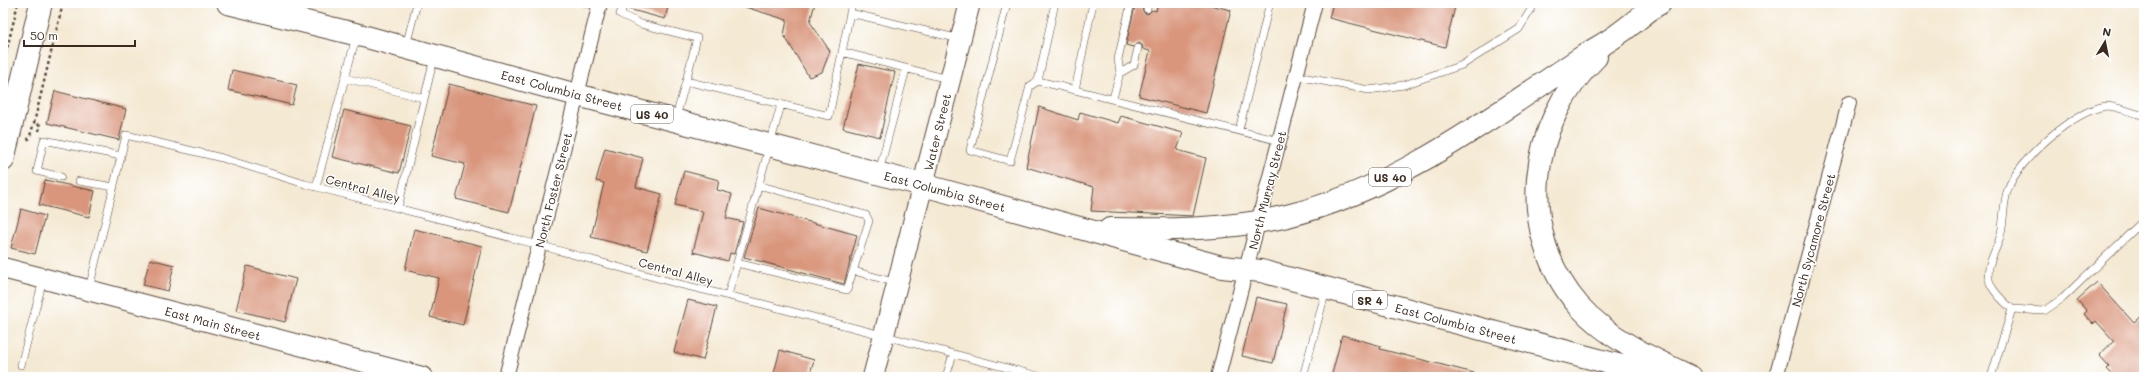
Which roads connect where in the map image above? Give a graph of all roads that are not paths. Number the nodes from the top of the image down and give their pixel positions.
1 (41, 3) edge
2 (228, 3) edge
3 (417, 3) edge
4 (585, 3) edge
5 (625, 3) edge
6 (852, 3) edge
7 (1007, 3) edge
8 (1054, 3) edge
9 (1093, 3) edge
10 (1132, 3) edge
11 (1268, 3) edge
12 (1315, 3) edge
13 (1535, 3) edge
14 (1660, 3) edge
15 (963, 4) edge
16 (600, 5) edge
17 (850, 13) junction
18 (1621, 32) junction
19 (357, 34) junction
20 (960, 39) junction
21 (406, 48) junction
22 (1138, 48) dead end
23 (842, 52) junction
24 (434, 56) junction
25 (906, 70) junction
26 (1120, 73) junction
27 (1297, 76) junction
28 (345, 78) junction
29 (950, 79) junction
30 (686, 81) junction
31 (1038, 81) junction
32 (1074, 90) junction
33 (577, 95) junction
34 (423, 98) junction
35 (1113, 98) junction
36 (1849, 103) dead end
37 (780, 104) junction
38 (2144, 116) edge
39 (675, 120) junction
40 (1239, 130) junction
41 (1280, 141) junction
42 (769, 144) junction
43 (121, 156) junction
44 (3, 160) edge
45 (879, 173) junction
46 (61, 177) dead end
47 (79, 181) dead end
48 (758, 185) junction
49 (923, 185) junction
50 (114, 187) junction
51 (316, 187) junction
52 (398, 208) junction
53 (2144, 220) edge
54 (1259, 222) junction
55 (1076, 228) junction
56 (539, 245) junction
57 (737, 263) junction
58 (3, 268) edge
59 (1247, 269) junction
60 (854, 271) junction
61 (43, 278) junction
62 (897, 283) junction
63 (1326, 289) junction
64 (89, 290) junction
65 (728, 295) junction
66 (2012, 309) junction
67 (884, 336) junction
68 (953, 354) junction
69 (21, 365) dead end
70 (417, 376) edge
71 (506, 377) edge
72 (873, 377) edge
73 (946, 377) edge
74 (1040, 377) edge
75 (1218, 377) edge
76 (1303, 377) edge
77 (1662, 377) edge
78 (1691, 377) edge
79 (1776, 377) edge
80 (1991, 377) edge

1 - 44 main road
2 - 19 main road, East Columbia Street / US 40
3 - 21 lane
4 - 16 lane
5 - 30 lane
6 - 17 lane
7 - 31 lane
8 - 31 lane
9 - 32 lane
10 - 26 lane
11 - 40 lane
12 - 27 street, North Murray Street
13 - 27 lane
14 - 18 main road, US 40
15 - 20 main road, Water Street
16 - 33 street, North Foster Street
17 - 20 lane
17 - 23 lane
18 - 54 main road, US 40
18 - 78 main road
19 - 21 main road, East Columbia Street / US 40
19 - 28 lane
20 - 29 main road, Water Street
21 - 24 main road, East Columbia Street / US 40
22 - 26 lane
23 - 25 lane
23 - 37 lane
24 - 33 main road, East Columbia Street / US 40
24 - 34 lane
25 - 29 lane
25 - 45 lane
26 - 35 lane
27 - 41 street, North Murray Street
28 - 34 lane
28 - 51 lane
29 - 49 main road, Water Street
30 - 37 lane
30 - 39 lane
31 - 32 lane
32 - 35 lane
33 - 39 main road, East Columbia Street / US 40
33 - 56 street, North Foster Street
34 - 52 lane
35 - 40 lane
36 - 79 street, North Sycamore Street
37 - 42 lane
38 - 66 lane
39 - 42 main road, East Columbia Street / US 40
40 - 41 lane
41 - 54 street, North Murray Street
42 - 45 main road, East Columbia Street / US 40
42 - 48 lane
43 - 46 lane
43 - 50 lane
43 - 51 lane, Central Alley
45 - 49 main road, East Columbia Street / US 40
47 - 50 lane
48 - 57 lane
48 - 60 lane
49 - 55 main road, East Columbia Street / US 40
49 - 62 main road, Water Street
50 - 64 lane
51 - 52 lane, Central Alley
52 - 56 lane, Central Alley
53 - 66 lane
54 - 55 main road, US 40
54 - 59 street, North Murray Street
55 - 59 main road, East Columbia Street / SR 4
56 - 65 lane, Central Alley
56 - 71 street, North Foster Street
57 - 60 lane
57 - 65 lane
58 - 61 main road, East Main Street
59 - 63 main road, East Columbia Street / SR 4
59 - 75 street, North Murray Street
60 - 62 lane
61 - 64 main road, East Main Street
61 - 69 lane
62 - 67 main road, Water Street
63 - 76 lane
63 - 77 main road, East Columbia Street / SR 4
64 - 70 main road, East Main Street
65 - 67 lane, Central Alley
66 - 80 lane
67 - 68 lane, Central Alley
67 - 72 main road, Water Street
68 - 73 lane
68 - 74 lane, Central Alley

